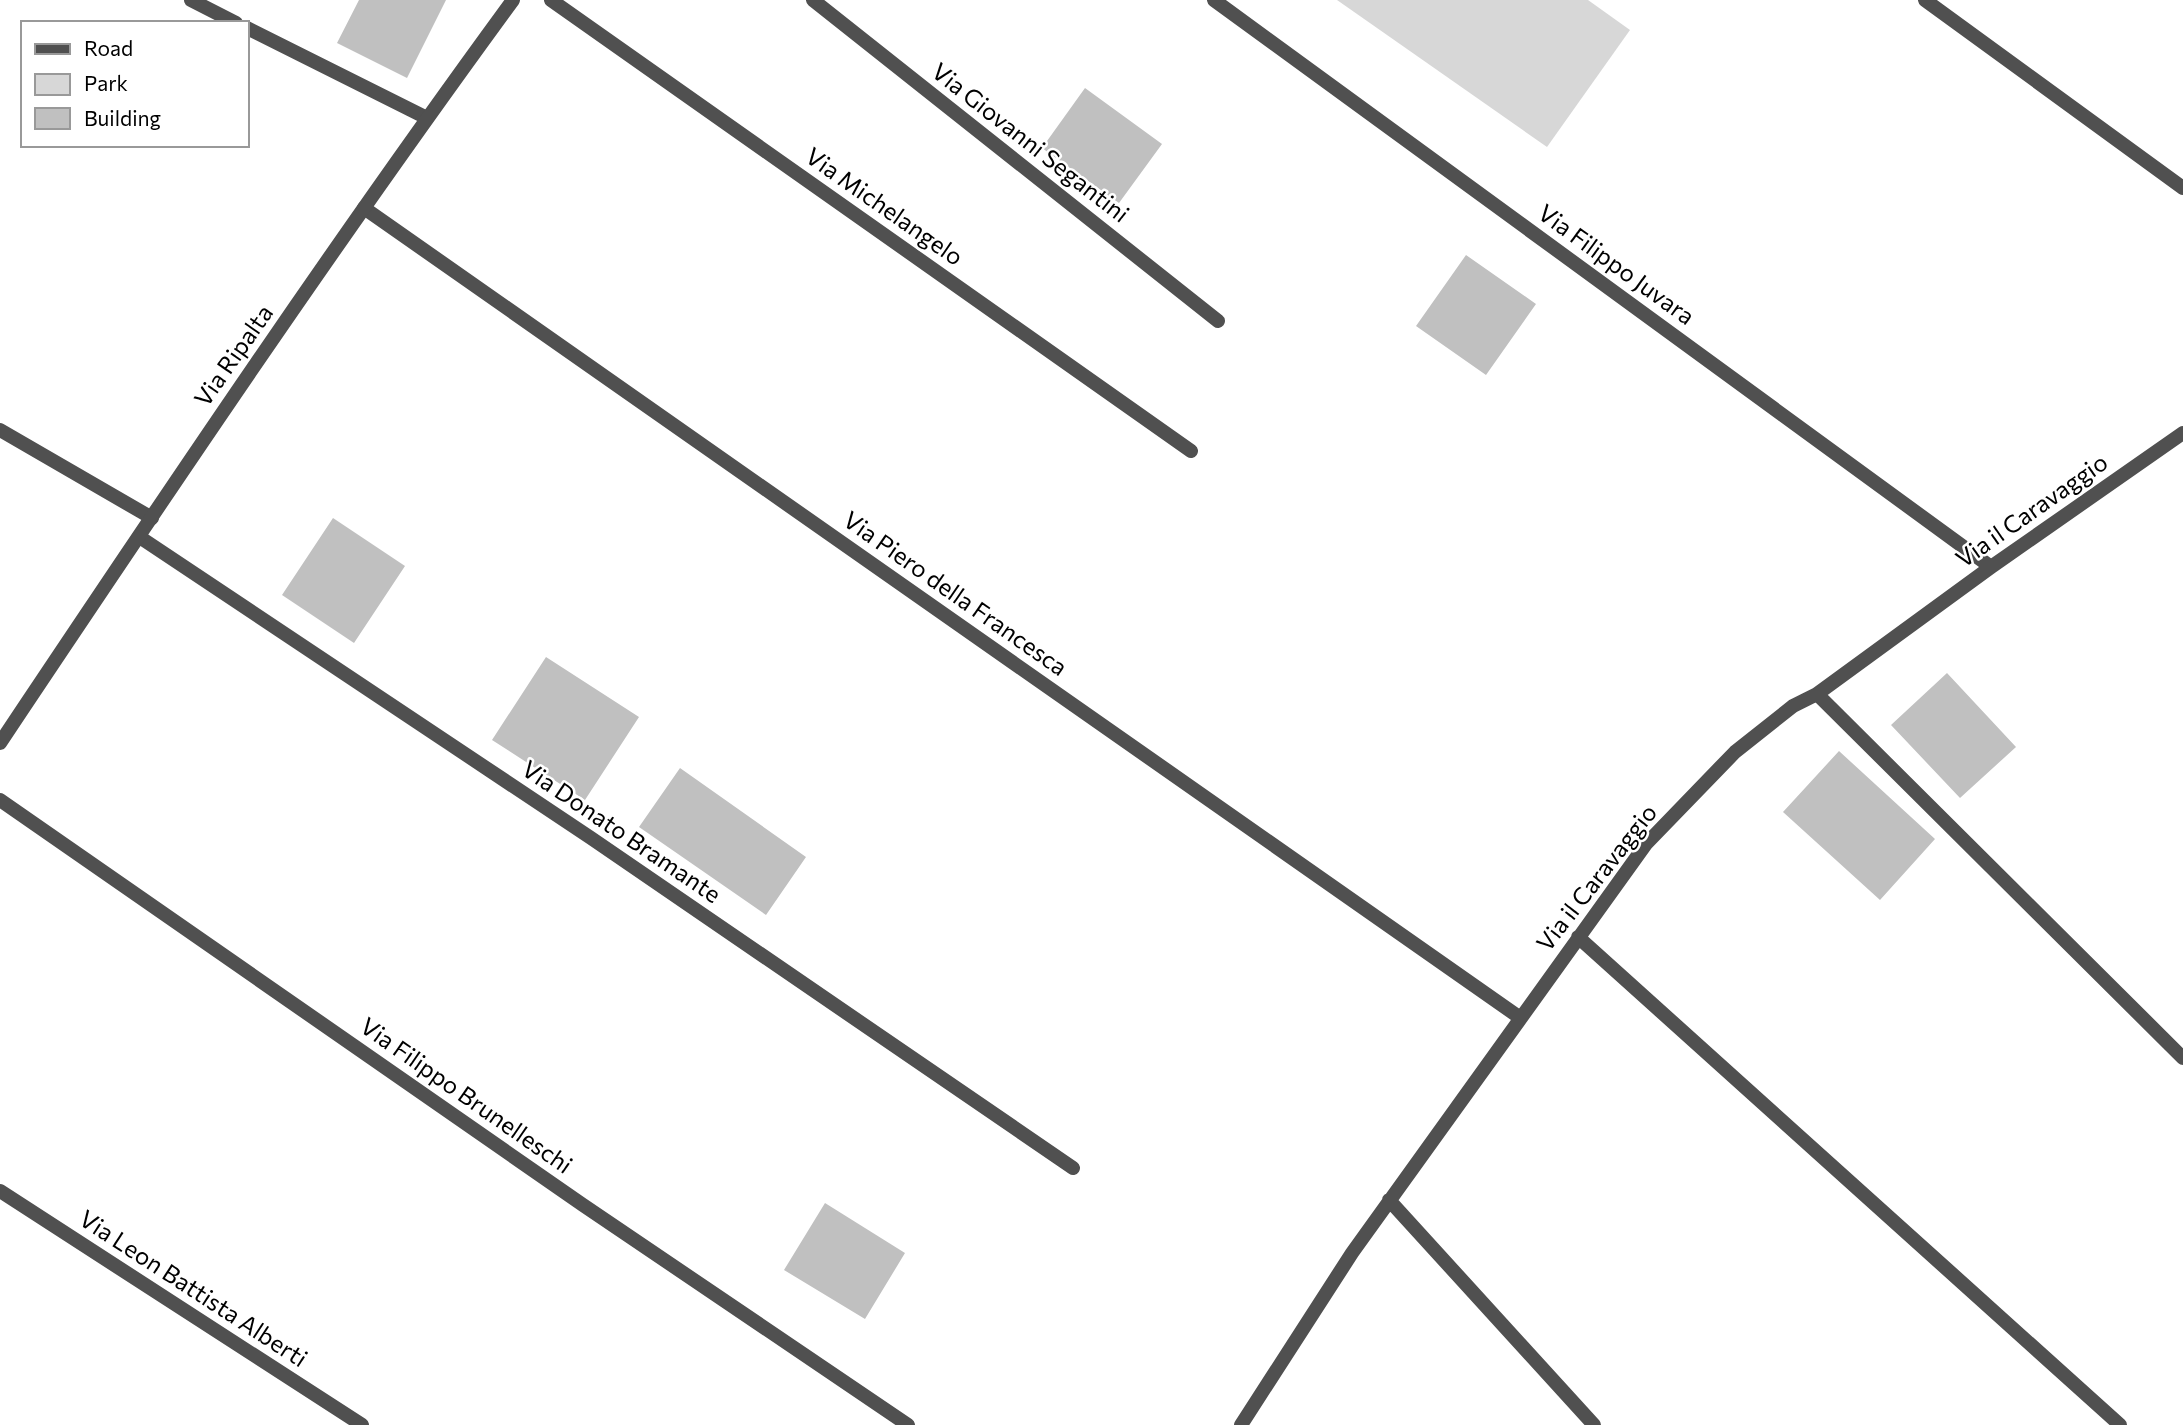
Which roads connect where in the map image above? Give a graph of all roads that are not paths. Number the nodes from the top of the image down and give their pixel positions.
1 (191, 0) edge
2 (513, 0) edge
3 (551, 0) edge
4 (813, 0) edge
5 (1214, 0) edge
6 (1925, 0) edge
7 (232, 21) edge
8 (248, 29) edge
9 (426, 118) junction
10 (2183, 188) edge
11 (364, 208) junction
12 (1218, 321) dead end
13 (0, 430) edge
14 (2183, 433) edge
15 (1191, 451) dead end
16 (152, 518) junction
17 (141, 538) junction
18 (1991, 567) junction
19 (1817, 694) junction
20 (0, 743) edge
21 (0, 800) edge
22 (1578, 937) junction
23 (1519, 1017) junction
24 (2183, 1058) edge
25 (1073, 1168) dead end
26 (0, 1191) edge
27 (1389, 1200) junction
28 (362, 1425) edge
29 (908, 1425) edge
30 (1241, 1425) edge
31 (1594, 1425) edge
32 (2120, 1425) edge

1 - 7 street
2 - 9 street, Via Ripalta
3 - 15 street, Via Michelangelo
4 - 12 street, Via Giovanni Segantini
5 - 18 street, Via Filippo Juvara
6 - 10 street
8 - 9 street
9 - 11 street, Via Ripalta
11 - 16 street, Via Ripalta
11 - 23 street, Via Piero della Francesca
13 - 16 street
14 - 18 street, Via il Caravaggio
16 - 17 street, Via Ripalta
17 - 20 street, Via Ripalta
17 - 25 street, Via Donato Bramante
18 - 19 street, Via il Caravaggio
19 - 22 street, Via il Caravaggio
19 - 24 street
21 - 29 street, Via Filippo Brunelleschi
22 - 23 street, Via il Caravaggio
22 - 32 street
23 - 27 street, Via il Caravaggio
26 - 28 street, Via Leon Battista Alberti
27 - 30 street, Via il Caravaggio
27 - 31 street

